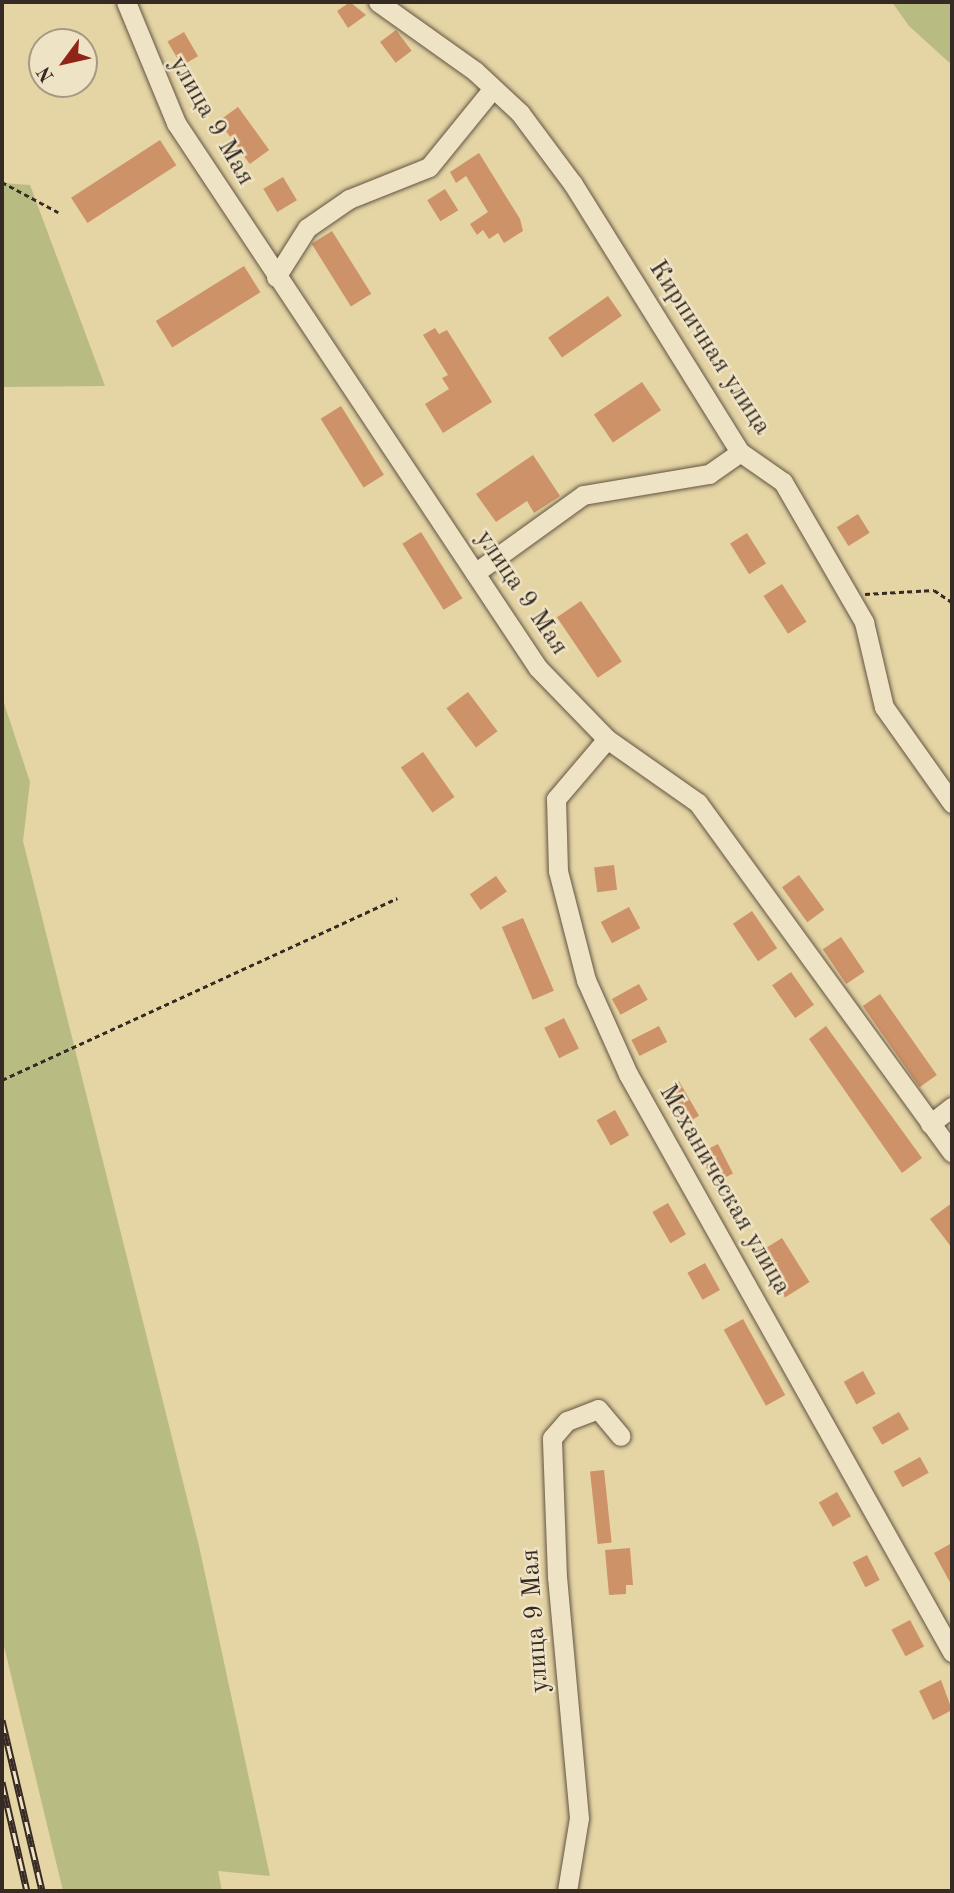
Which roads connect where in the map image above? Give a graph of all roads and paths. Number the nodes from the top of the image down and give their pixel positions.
1 (126, 2) edge
2 (378, 2) edge
3 (490, 92) junction
4 (2, 182) edge
5 (58, 212) dead end
6 (276, 277) junction
7 (740, 452) junction
8 (475, 573) junction
9 (851, 599) junction
10 (952, 603) edge
11 (607, 739) junction
12 (952, 803) edge
13 (397, 898) dead end
14 (2, 1080) edge
15 (952, 1107) edge
16 (930, 1124) junction
17 (952, 1153) edge
18 (621, 1436) dead end
19 (952, 1652) edge
20 (567, 1891) edge

1 - 6 street, улица 9 Мая
2 - 3 street, Кирпичная улица
3 - 6 street
3 - 7 street, Кирпичная улица
4 - 5 path
6 - 8 street, улица 9 Мая
7 - 8 street
7 - 9 street, Кирпичная улица
8 - 11 street, улица 9 Мая
9 - 10 path
9 - 12 street, Кирпичная улица
11 - 16 street, улица 9 Мая
11 - 19 street, Механическая улица
13 - 14 path
15 - 16 street
16 - 17 street, улица 9 Мая
18 - 20 street, улица 9 Мая

